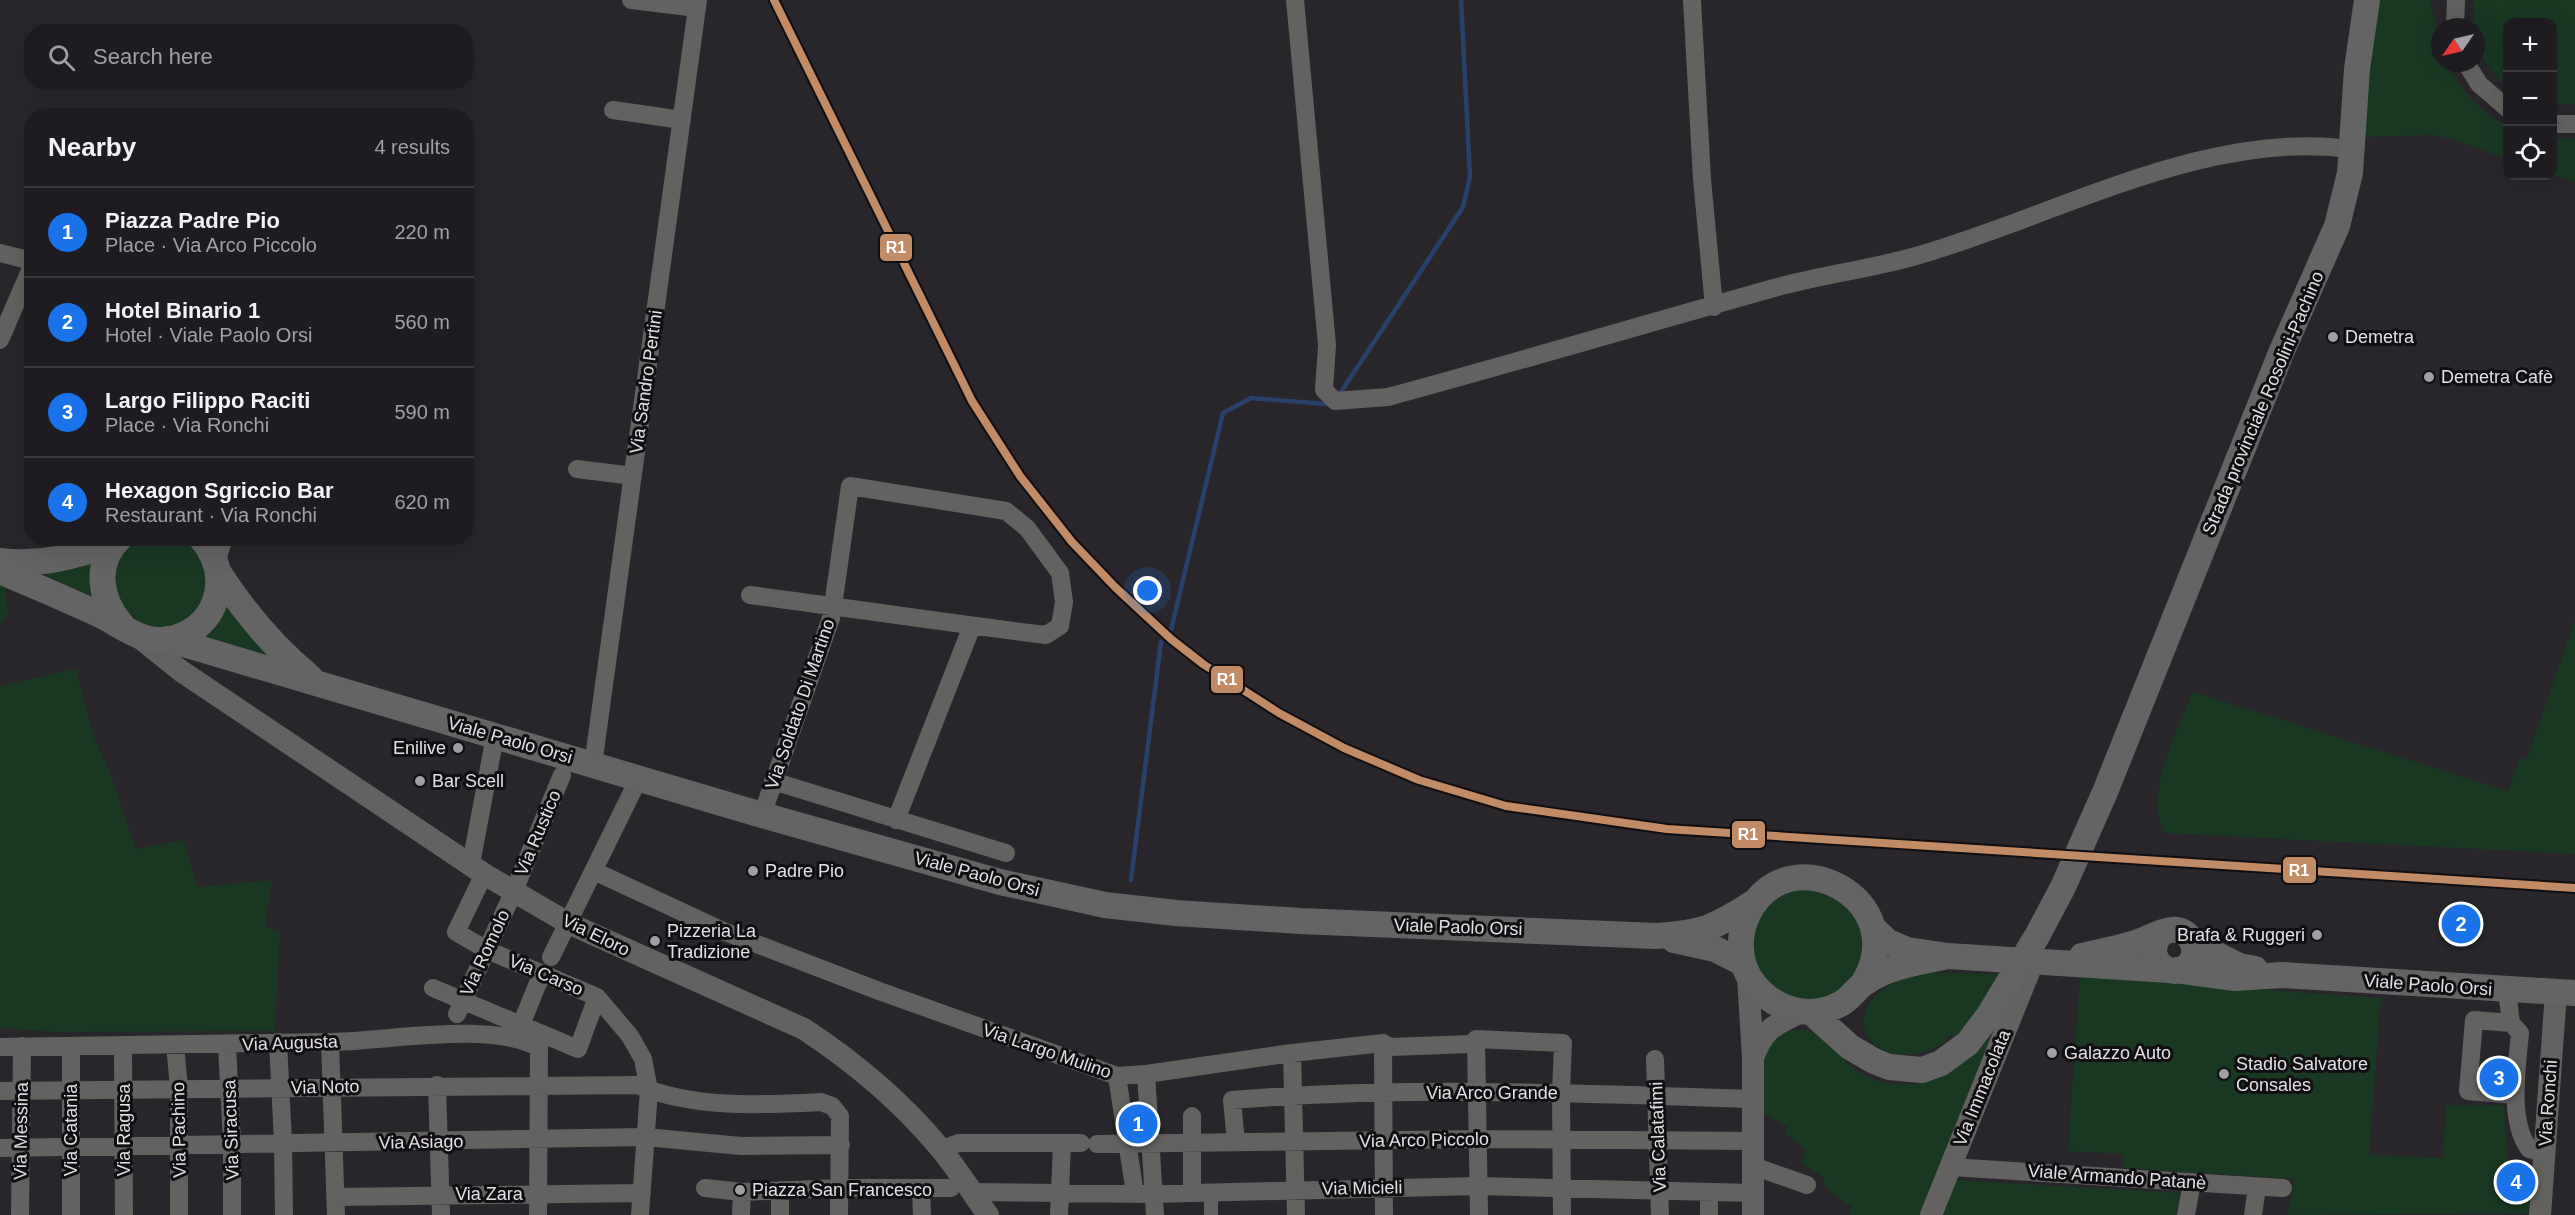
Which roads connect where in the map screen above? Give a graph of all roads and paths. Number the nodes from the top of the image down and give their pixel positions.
1 (631, 0) edge
2 (1295, 0) edge
3 (1692, 0) edge
4 (2367, 0) edge
5 (2454, 2) edge
6 (698, 4) edge
7 (2455, 18) edge
8 (2472, 72) edge
9 (2503, 105) edge
10 (613, 110) dead end
11 (682, 120) junction
12 (2557, 124) edge
13 (2575, 124) edge
14 (2351, 149) junction
15 (0, 253) edge
16 (24, 259) edge
17 (24, 285) edge
18 (1714, 307) junction
19 (0, 340) edge
20 (577, 469) dead end
21 (633, 476) junction
22 (102, 546) edge
23 (114, 546) edge
24 (208, 546) edge
25 (222, 546) edge
26 (0, 561) edge
27 (218, 568) junction
28 (0, 571) edge
29 (750, 595) dead end
30 (833, 606) junction
31 (972, 626) junction
32 (128, 630) junction
33 (181, 639) junction
34 (182, 671) junction
35 (319, 684) junction
36 (495, 736) junction
37 (577, 770) junction
38 (639, 778) junction
39 (773, 781) junction
40 (762, 815) junction
41 (896, 820) junction
42 (1006, 854) dead end
43 (478, 869) junction
44 (594, 871) junction
45 (513, 891) junction
46 (1756, 901) junction
47 (568, 923) junction
48 (1873, 928) junction
49 (2161, 934) junction
50 (1656, 936) junction
51 (2193, 943) junction
52 (487, 950) junction
53 (1948, 956) junction
54 (2045, 962) junction
55 (547, 965) junction
56 (1746, 970) junction
57 (2172, 970) junction
58 (2282, 975) junction
59 (433, 988) dead end
60 (1857, 990) junction
61 (2507, 990) junction
62 (2565, 992) edge
63 (597, 997) junction
64 (460, 1007) junction
65 (1806, 1012) junction
66 (2511, 1023) junction
67 (521, 1025) junction
68 (1476, 1039) junction
69 (278, 1042) junction
70 (330, 1042) junction
71 (1383, 1043) junction
72 (175, 1045) junction
73 (227, 1045) junction
74 (22, 1046) junction
75 (71, 1046) junction
76 (123, 1046) junction
77 (0, 1047) edge
78 (1292, 1053) junction
79 (1753, 1058) junction
80 (1655, 1059) dead end
81 (1874, 1061) junction
82 (1146, 1074) junction
83 (1117, 1076) junction
84 (437, 1085) junction
85 (540, 1086) junction
86 (280, 1087) junction
87 (333, 1087) junction
88 (230, 1088) junction
89 (125, 1089) junction
90 (179, 1089) junction
91 (22, 1090) junction
92 (71, 1090) junction
93 (650, 1090) junction
94 (0, 1091) edge
95 (1477, 1091) junction
96 (1561, 1092) junction
97 (1383, 1094) junction
98 (1293, 1095) junction
99 (2515, 1095) junction
100 (1657, 1096) junction
101 (1753, 1099) junction
102 (1192, 1116) dead end
103 (645, 1137) junction
104 (1477, 1139) junction
105 (1562, 1139) junction
106 (539, 1140) junction
107 (1382, 1140) junction
108 (439, 1141) junction
109 (284, 1142) junction
110 (1128, 1142) junction
111 (1192, 1142) junction
112 (1236, 1142) junction
113 (1294, 1142) junction
114 (1657, 1142) junction
115 (1752, 1142) junction
116 (232, 1143) junction
117 (179, 1144) junction
118 (334, 1144) junction
119 (1062, 1144) junction
120 (1152, 1144) junction
121 (123, 1145) junction
122 (841, 1145) junction
123 (71, 1146) junction
124 (22, 1147) junction
125 (0, 1148) edge
126 (941, 1149) junction
127 (2544, 1153) junction
128 (1753, 1166) junction
129 (1951, 1167) junction
130 (2192, 1182) junction
131 (1807, 1185) dead end
132 (1479, 1186) junction
133 (2257, 1186) junction
134 (705, 1188) dead end
135 (840, 1188) junction
136 (921, 1188) junction
137 (1384, 1188) junction
138 (1561, 1188) junction
139 (2283, 1188) dead end
140 (1295, 1189) junction
141 (780, 1190) junction
142 (962, 1190) junction
143 (742, 1192) junction
144 (1659, 1192) junction
145 (1708, 1192) junction
146 (642, 1193) junction
147 (1060, 1193) junction
148 (1192, 1193) junction
149 (440, 1194) junction
150 (538, 1194) junction
151 (1144, 1194) junction
152 (1211, 1200) dead end
153 (1753, 1204) edge
154 (336, 1206) edge
155 (20, 1215) edge
156 (71, 1215) edge
157 (124, 1215) edge
158 (179, 1215) edge
159 (232, 1215) edge
160 (284, 1215) edge
161 (441, 1215) edge
162 (538, 1215) edge
163 (640, 1215) edge
164 (741, 1215) edge
165 (780, 1215) edge
166 (839, 1215) edge
167 (922, 1215) edge
168 (988, 1215) edge
169 (1059, 1215) edge
170 (1155, 1215) edge
171 (1211, 1215) edge
172 (1296, 1215) edge
173 (1384, 1215) edge
174 (1479, 1215) edge
175 (1562, 1215) edge
176 (1660, 1215) edge
177 (1709, 1215) edge
178 (1931, 1215) edge
179 (2186, 1215) edge
180 (2253, 1215) edge
181 (2540, 1215) edge

1 - 6 street
2 - 18 street
3 - 18 street
4 - 14 main road, Strada provinciale Rosolini-Pachino
5 - 7 street
6 - 11 street, Via Sandro Pertini
8 - 9 street
10 - 11 street
11 - 21 street, Via Sandro Pertini
12 - 13 street
14 - 18 street
14 - 81 main road, Strada provinciale Rosolini-Pachino
15 - 16 street
17 - 19 street
20 - 21 street
21 - 37 street, Via Sandro Pertini
22 - 26 main road
23 - 32 main road
24 - 27 main road
25 - 27 street
27 - 33 main road
27 - 35 main road
28 - 32 main road, Viale Paolo Orsi
29 - 30 street
30 - 31 street
30 - 31 street, Via Soldato Di Martino
30 - 39 street, Via Soldato Di Martino
31 - 41 street
32 - 33 main road, Viale Paolo Orsi
32 - 34 street, Via Eloro
33 - 34 street
33 - 35 main road, Viale Paolo Orsi
34 - 43 street, Via Eloro
35 - 36 main road, Viale Paolo Orsi
36 - 37 main road, Viale Paolo Orsi
36 - 43 street
37 - 38 main road, Viale Paolo Orsi
37 - 45 street, Via Rustico
38 - 40 main road, Viale Paolo Orsi
38 - 44 street
39 - 40 street, Via Soldato Di Martino
39 - 41 street
40 - 50 main road, Viale Paolo Orsi
41 - 42 street
43 - 45 street, Via Eloro
43 - 52 street, Via Carso
44 - 47 street
44 - 83 street, Via Largo Mulino
45 - 47 street, Via Eloro
45 - 52 street, Via Romolo
46 - 48 main road
46 - 50 main road
46 - 56 main road
47 - 55 street
47 - 126 street, Via Eloro
48 - 53 main road
48 - 60 main road
49 - 51 main road
49 - 54 main road
49 - 57 main road
50 - 56 main road
51 - 57 main road
51 - 58 main road
52 - 55 street, Via Carso
52 - 64 street, Via Romolo
53 - 54 main road
53 - 60 main road
54 - 57 main road
54 - 129 street, Via Immacolata
55 - 63 street, Via Carso
55 - 67 street
56 - 65 main road
56 - 79 street
57 - 58 main road
58 - 61 main road, Viale Paolo Orsi
59 - 64 street
60 - 65 main road
60 - 81 main road
61 - 62 main road, Viale Paolo Orsi
61 - 66 street
62 - 127 street, Via Ronchi
63 - 67 street
63 - 93 street, Via Carso
64 - 67 street
65 - 79 street
65 - 81 main road, Strada provinciale Rosolini-Pachino
66 - 99 street
66 - 99 street
68 - 71 street, Via Largo Mulino
68 - 95 street
68 - 96 street, Via Largo Mulino
69 - 70 street, Via Augusta
69 - 73 street, Via Augusta
69 - 86 street
70 - 85 street, Via Augusta
70 - 87 street
71 - 78 street, Via Largo Mulino
71 - 97 street
72 - 73 street, Via Augusta
72 - 76 street, Via Augusta
72 - 90 street, Via Pachino
73 - 88 street, Via Siracusa
74 - 75 street, Via Augusta
74 - 77 street, Via Augusta
74 - 91 street, Via Messina
75 - 76 street, Via Augusta
75 - 92 street, Via Catania
76 - 89 street, Via Ragusa
78 - 82 street, Via Largo Mulino
78 - 98 street
79 - 101 street
80 - 100 street, Via Calatafimi
82 - 83 street, Via Largo Mulino
82 - 120 street
83 - 110 street
84 - 85 street, Via Noto
84 - 87 street, Via Noto
84 - 108 street
85 - 93 street, Via Noto
85 - 106 street
86 - 87 street, Via Noto
86 - 88 street, Via Noto
86 - 109 street
87 - 118 street
88 - 90 street, Via Noto
88 - 116 street, Via Siracusa
89 - 90 street, Via Noto
89 - 92 street, Via Noto
89 - 121 street, Via Ragusa
90 - 117 street, Via Pachino
91 - 92 street, Via Noto
91 - 94 street, Via Noto
91 - 124 street, Via Messina
92 - 123 street, Via Catania
93 - 103 street, Via Carso
93 - 122 street, Via Noto
95 - 96 street, Via Arco Grande
95 - 97 street, Via Arco Grande
95 - 104 street
96 - 100 street, Via Arco Grande
96 - 105 street
97 - 98 street, Via Arco Grande
97 - 107 street
98 - 112 street, Via Arco Grande
98 - 113 street
99 - 127 street
100 - 101 street, Via Arco Grande
100 - 114 street, Via Calatafimi
101 - 115 street
102 - 111 street
103 - 106 street, Via Asiago
103 - 122 street, Via Asiago
103 - 146 street, Via Carso
104 - 105 street, Via Arco Piccolo
104 - 107 street, Via Arco Piccolo
104 - 132 street
105 - 114 street, Via Arco Piccolo
105 - 138 street
106 - 108 street, Via Asiago
106 - 150 street
107 - 113 street, Via Arco Piccolo
107 - 137 street
108 - 118 street, Via Asiago
108 - 149 street
109 - 116 street, Via Asiago
109 - 118 street, Via Asiago
109 - 160 street
110 - 119 street, Via Arco Piccolo
110 - 120 street, Via Arco Piccolo
110 - 151 street
111 - 112 street, Via Arco Piccolo
111 - 120 street, Via Arco Piccolo
111 - 148 street
112 - 113 street, Via Arco Piccolo
113 - 140 street
114 - 115 street, Via Arco Piccolo
114 - 144 street, Via Calatafimi
115 - 128 street
116 - 117 street, Via Asiago
116 - 159 street, Via Siracusa
117 - 121 street, Via Asiago
117 - 158 street, Via Pachino
118 - 154 street
119 - 126 street, Via Arco Piccolo
119 - 147 street
120 - 151 street
121 - 123 street, Via Asiago
121 - 157 street, Via Ragusa
122 - 135 street
123 - 124 street, Via Asiago
123 - 156 street, Via Catania
124 - 125 street, Via Asiago
124 - 155 street, Via Messina
126 - 142 street, Via Eloro
127 - 181 street, Via Ronchi
128 - 131 street
128 - 153 street
129 - 130 street, Viale Armando Patanè
129 - 178 street, Via Immacolata
130 - 133 street, Viale Armando Patanè
130 - 179 street
132 - 137 street, Via Micieli
132 - 138 street, Via Micieli
132 - 174 street
133 - 139 street, Viale Armando Patanè
133 - 180 street
134 - 143 street, Via Micieli
135 - 136 street, Via Micieli
135 - 141 street, Via Micieli
135 - 166 street
136 - 142 street, Via Micieli
136 - 167 street
137 - 140 street, Via Micieli
137 - 173 street
138 - 144 street, Via Micieli
138 - 175 street
140 - 148 street, Via Micieli
140 - 172 street
141 - 143 street, Via Micieli
141 - 165 street
142 - 147 street, Via Micieli
142 - 168 street, Via Eloro
143 - 164 street
144 - 145 street, Via Micieli
144 - 176 street, Via Calatafimi
145 - 153 street, Via Micieli
145 - 177 street
146 - 150 street, Via Zara
146 - 163 street, Via Carso
147 - 151 street, Via Micieli
147 - 169 street
148 - 151 street, Via Micieli
149 - 150 street, Via Zara
149 - 154 street, Via Zara
149 - 161 street
150 - 162 street
151 - 170 street
152 - 171 street

